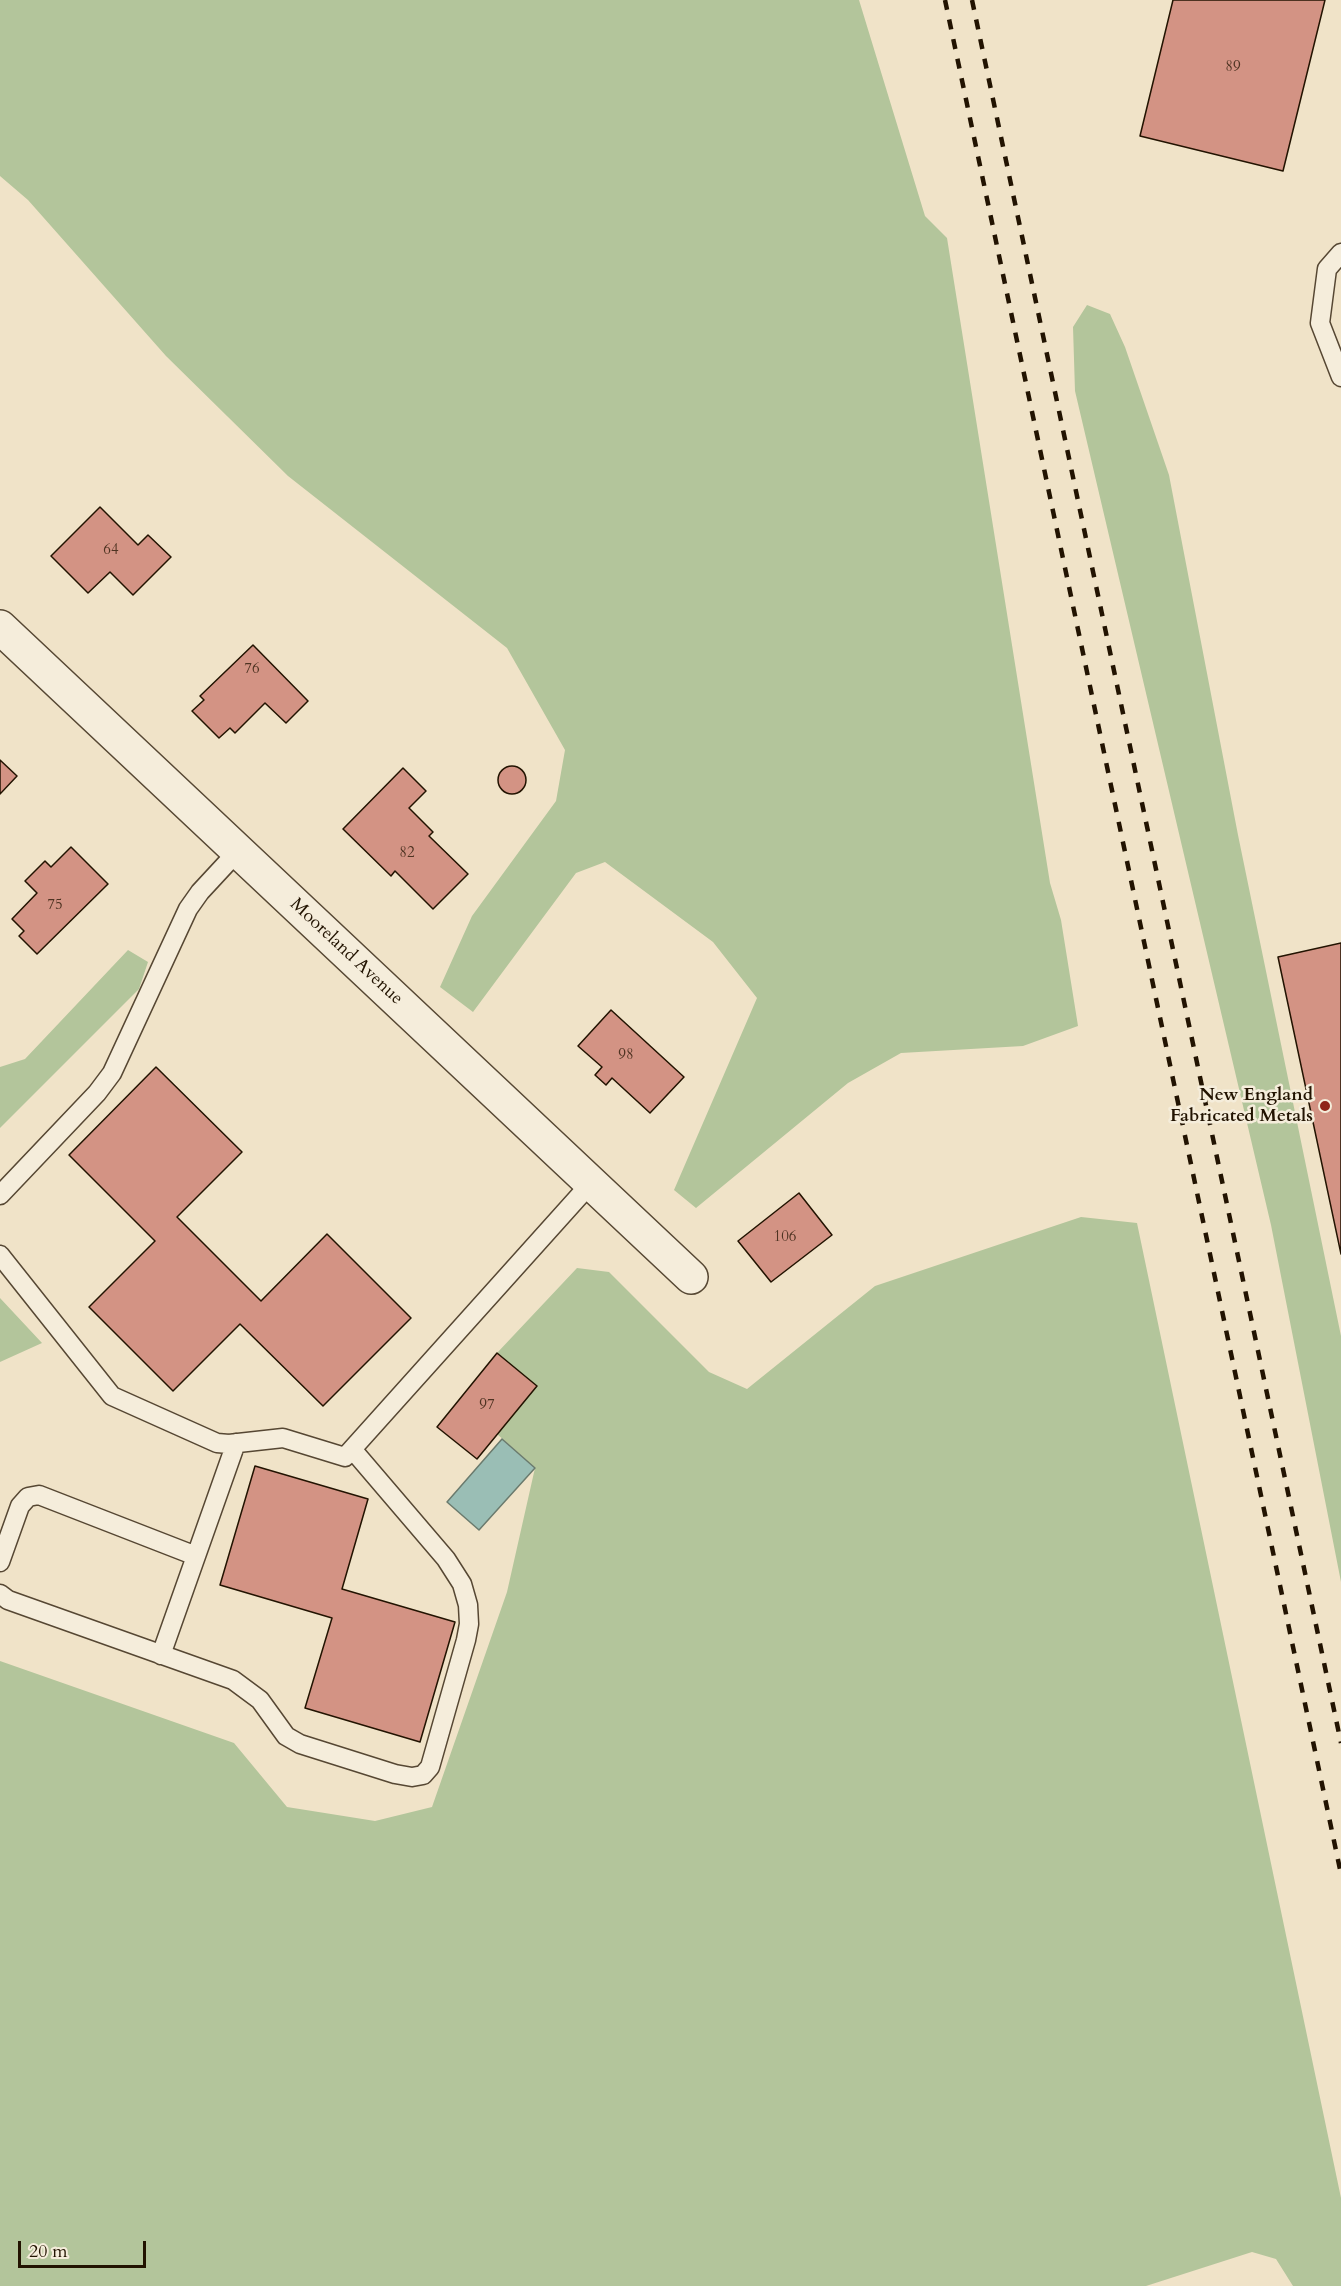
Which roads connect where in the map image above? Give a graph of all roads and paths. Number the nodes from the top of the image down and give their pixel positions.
1 (1341, 253) edge
2 (1341, 377) edge
3 (0, 627) edge
4 (238, 851) junction
5 (591, 1183) junction
6 (0, 1195) edge
7 (0, 1255) edge
8 (691, 1277) dead end
9 (236, 1443) junction
10 (352, 1449) junction
11 (196, 1556) junction
12 (0, 1562) edge
13 (0, 1594) edge
14 (161, 1655) junction

1 - 2 lane
3 - 4 street, Mooreland Avenue
4 - 5 street, Mooreland Avenue
4 - 6 lane
5 - 8 street, Mooreland Avenue
5 - 10 lane
7 - 9 lane
9 - 10 lane
9 - 11 lane
10 - 14 lane
11 - 12 lane
11 - 14 lane
13 - 14 lane

